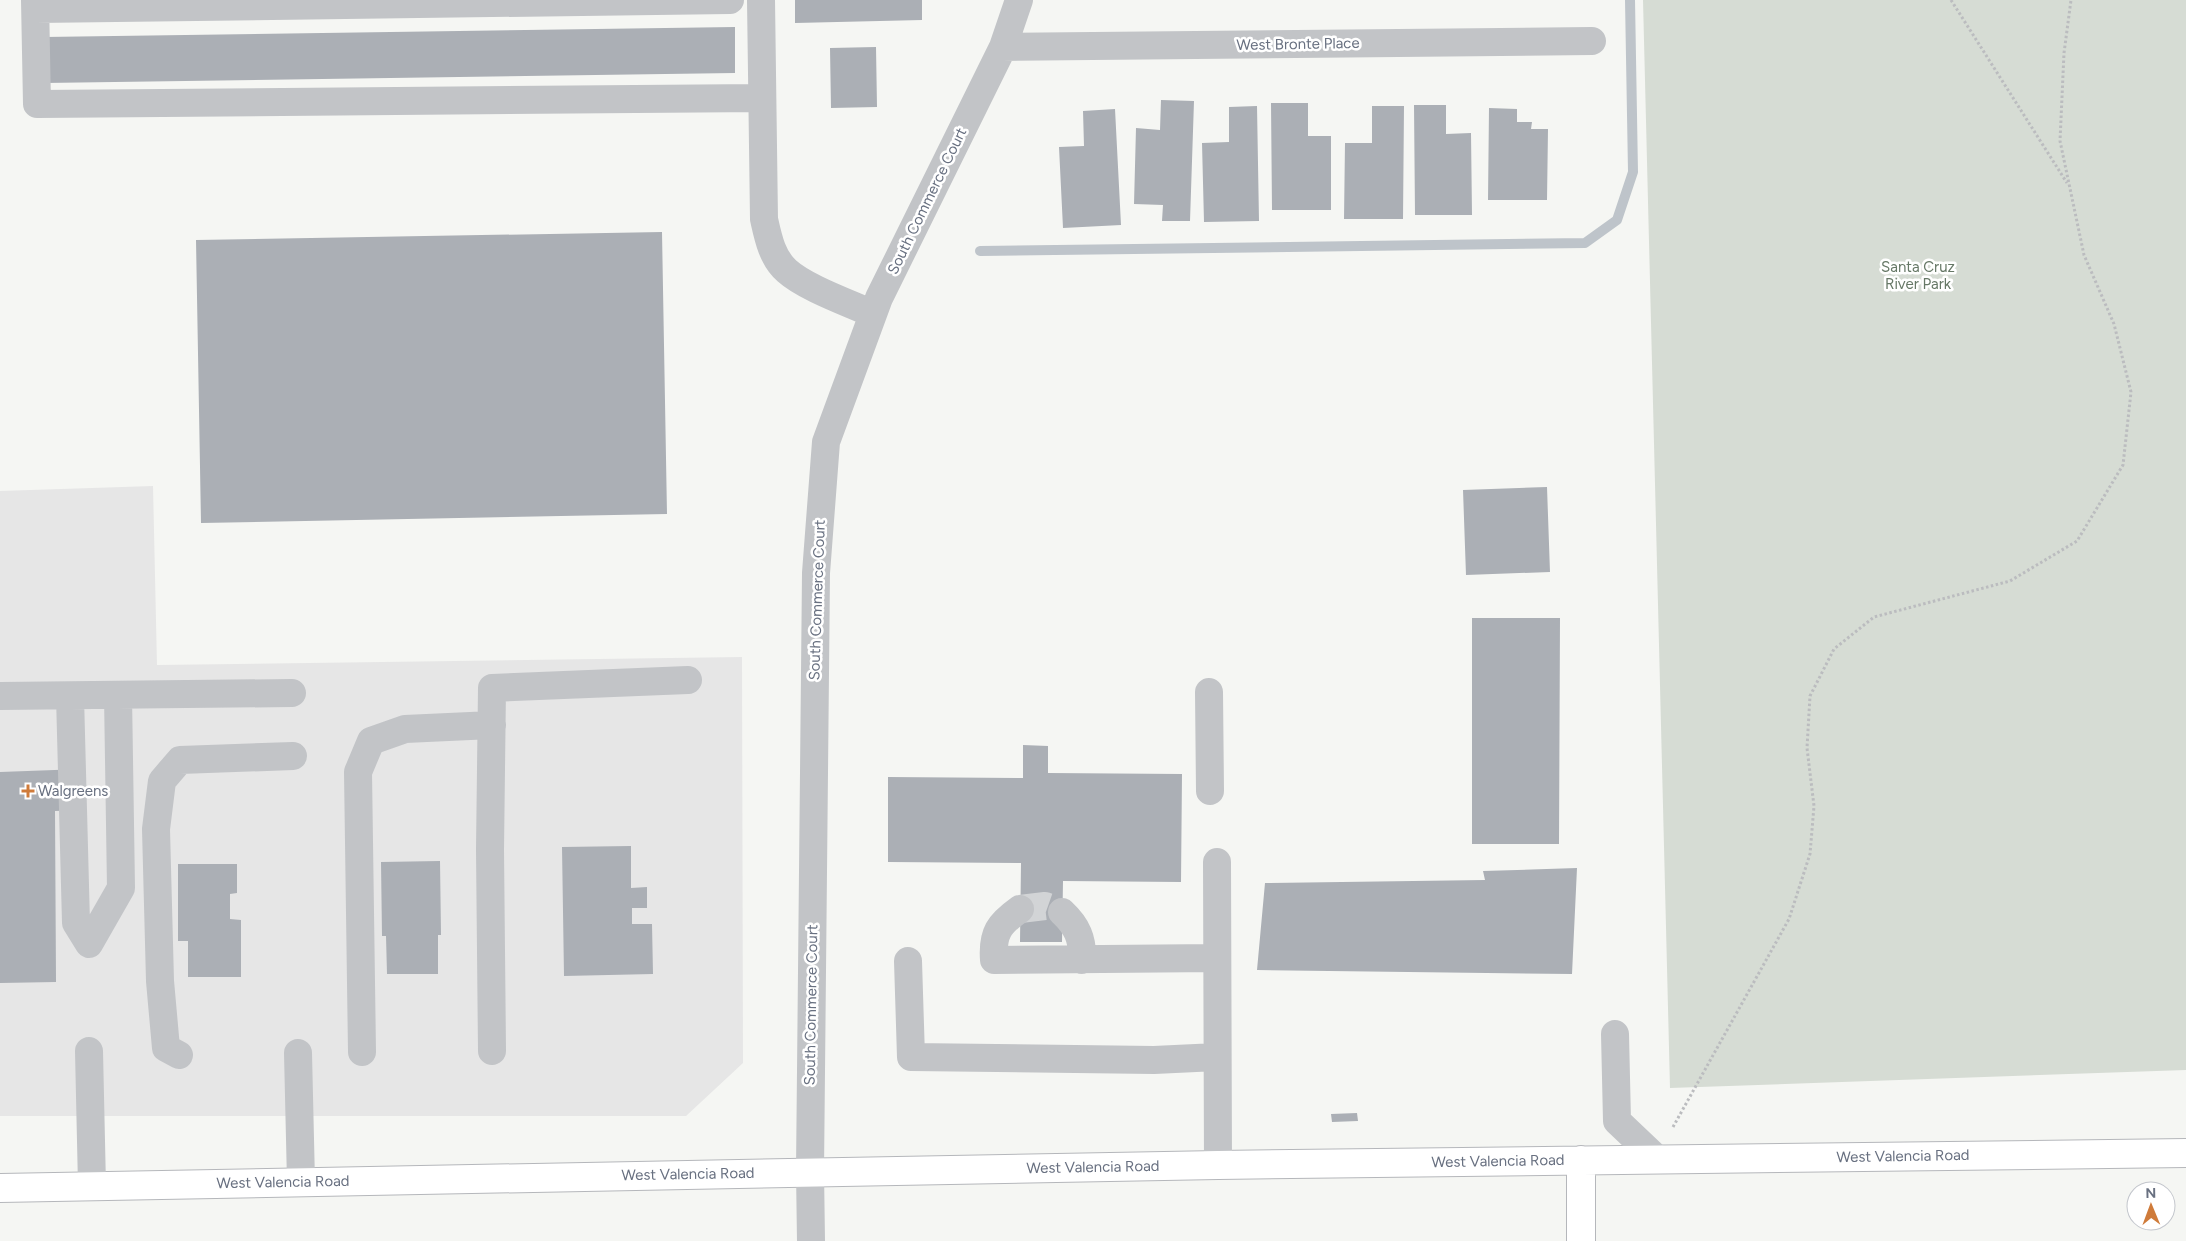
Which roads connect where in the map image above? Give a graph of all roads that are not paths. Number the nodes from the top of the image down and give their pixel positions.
1 (730, 0) edge
2 (761, 0) edge
3 (1019, 0) edge
4 (36, 4) edge
5 (1592, 41) dead end
6 (1003, 47) junction
7 (762, 98) junction
8 (873, 314) junction
9 (688, 680) dead end
10 (1209, 692) dead end
11 (292, 693) dead end
12 (118, 695) junction
13 (0, 696) edge
14 (70, 696) junction
15 (492, 725) junction
16 (293, 756) dead end
17 (1210, 791) dead end
18 (1217, 862) dead end
19 (1020, 909) tunnel mouth
20 (1062, 912) tunnel mouth
21 (1217, 958) junction
22 (1082, 960) junction
23 (908, 961) dead end
24 (1615, 1034) dead end
25 (89, 1051) dead end
26 (492, 1051) dead end
27 (362, 1052) dead end
28 (298, 1053) dead end
29 (179, 1056) dead end
30 (1217, 1057) junction
31 (2186, 1153) edge
32 (1656, 1158) junction
33 (1581, 1160) junction
34 (1218, 1165) junction
35 (810, 1171) junction
36 (300, 1182) junction
37 (92, 1186) junction
38 (0, 1188) edge
39 (811, 1241) edge
40 (1581, 1241) edge

1 - 4 street
2 - 7 street
3 - 6 street, South Commerce Court
4 - 7 street
5 - 6 street, West Bronte Place
6 - 8 street, South Commerce Court
7 - 8 street
8 - 35 street, South Commerce Court
9 - 15 street
10 - 17 street
11 - 12 street
12 - 14 street
12 - 14 street
13 - 14 street
15 - 26 street
15 - 27 street
16 - 29 street
18 - 21 street
19 - 22 street
20 - 22 street
21 - 22 street
21 - 30 street
23 - 30 street
24 - 32 street
25 - 37 street
28 - 36 street
30 - 34 street
31 - 32 main road, West Valencia Road
32 - 33 main road, West Valencia Road
33 - 34 main road, West Valencia Road
33 - 40 main road
34 - 35 main road, West Valencia Road
35 - 36 main road, West Valencia Road
35 - 39 street, South Commerce Court
36 - 37 main road, West Valencia Road
37 - 38 main road, West Valencia Road

